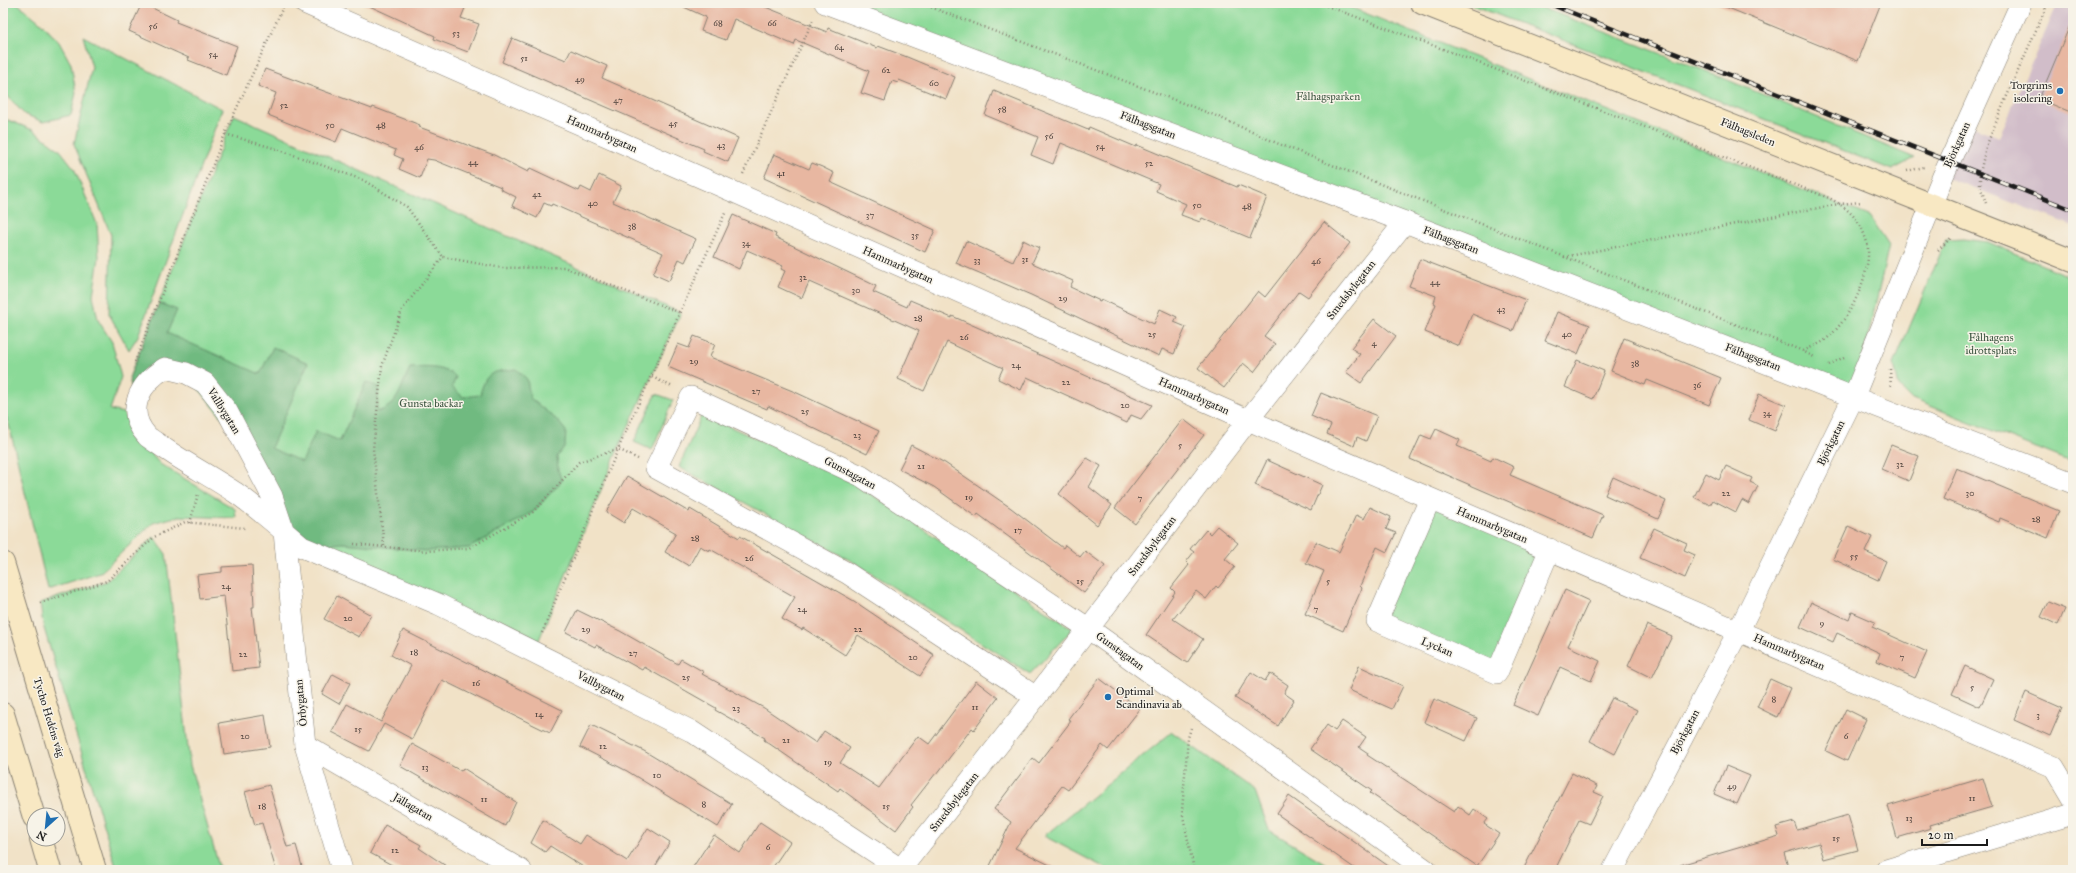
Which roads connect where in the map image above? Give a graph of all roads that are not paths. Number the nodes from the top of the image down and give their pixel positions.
1 (304, 3) edge
2 (1422, 3) edge
3 (2021, 3) edge
4 (820, 10) edge
5 (1931, 205) junction
6 (1405, 222) junction
7 (2073, 260) edge
8 (1854, 396) junction
9 (1248, 420) junction
10 (2073, 483) edge
11 (1430, 499) junction
12 (284, 532) junction
13 (1550, 549) junction
14 (3, 563) edge
15 (1089, 629) junction
16 (1739, 630) junction
17 (1036, 697) junction
18 (3, 714) edge
19 (305, 745) junction
20 (2073, 799) edge
21 (31, 807) edge
22 (2073, 814) edge
23 (43, 847) edge
24 (50, 870) edge
25 (95, 870) edge
26 (342, 870) edge
27 (521, 870) edge
28 (901, 870) edge
29 (1426, 870) edge
30 (1613, 870) edge
31 (1886, 870) edge

1 - 9 street, Hammarbygatan
2 - 5 main road, Fålhagsleden
3 - 5 street, Björkgatan
4 - 6 street, Fålhagsgatan
5 - 7 main road, Fålhagsleden
5 - 8 street, Björkgatan
6 - 8 street, Fålhagsgatan
6 - 9 street, Smedsbylegatan
8 - 10 street, Fålhagsgatan
8 - 16 street, Björkgatan
9 - 11 street, Hammarbygatan
9 - 15 street, Smedsbylegatan
11 - 13 street, Hammarbygatan
11 - 13 street, Lyckan
12 - 12 street, Vallbygatan
12 - 19 street, Örbygatan
12 - 28 street, Vallbygatan
13 - 16 street, Hammarbygatan
14 - 25 main road, Tycho Hedéns väg
15 - 17 street, Smedsbylegatan
15 - 17 street, Gunstagatan
15 - 29 street, Gunstagatan
16 - 20 street, Hammarbygatan
16 - 30 street, Björkgatan
17 - 28 street, Smedsbylegatan
18 - 21 main road
19 - 26 street, Örbygatan
19 - 27 street, Jällagatan
22 - 31 street
23 - 24 main road

